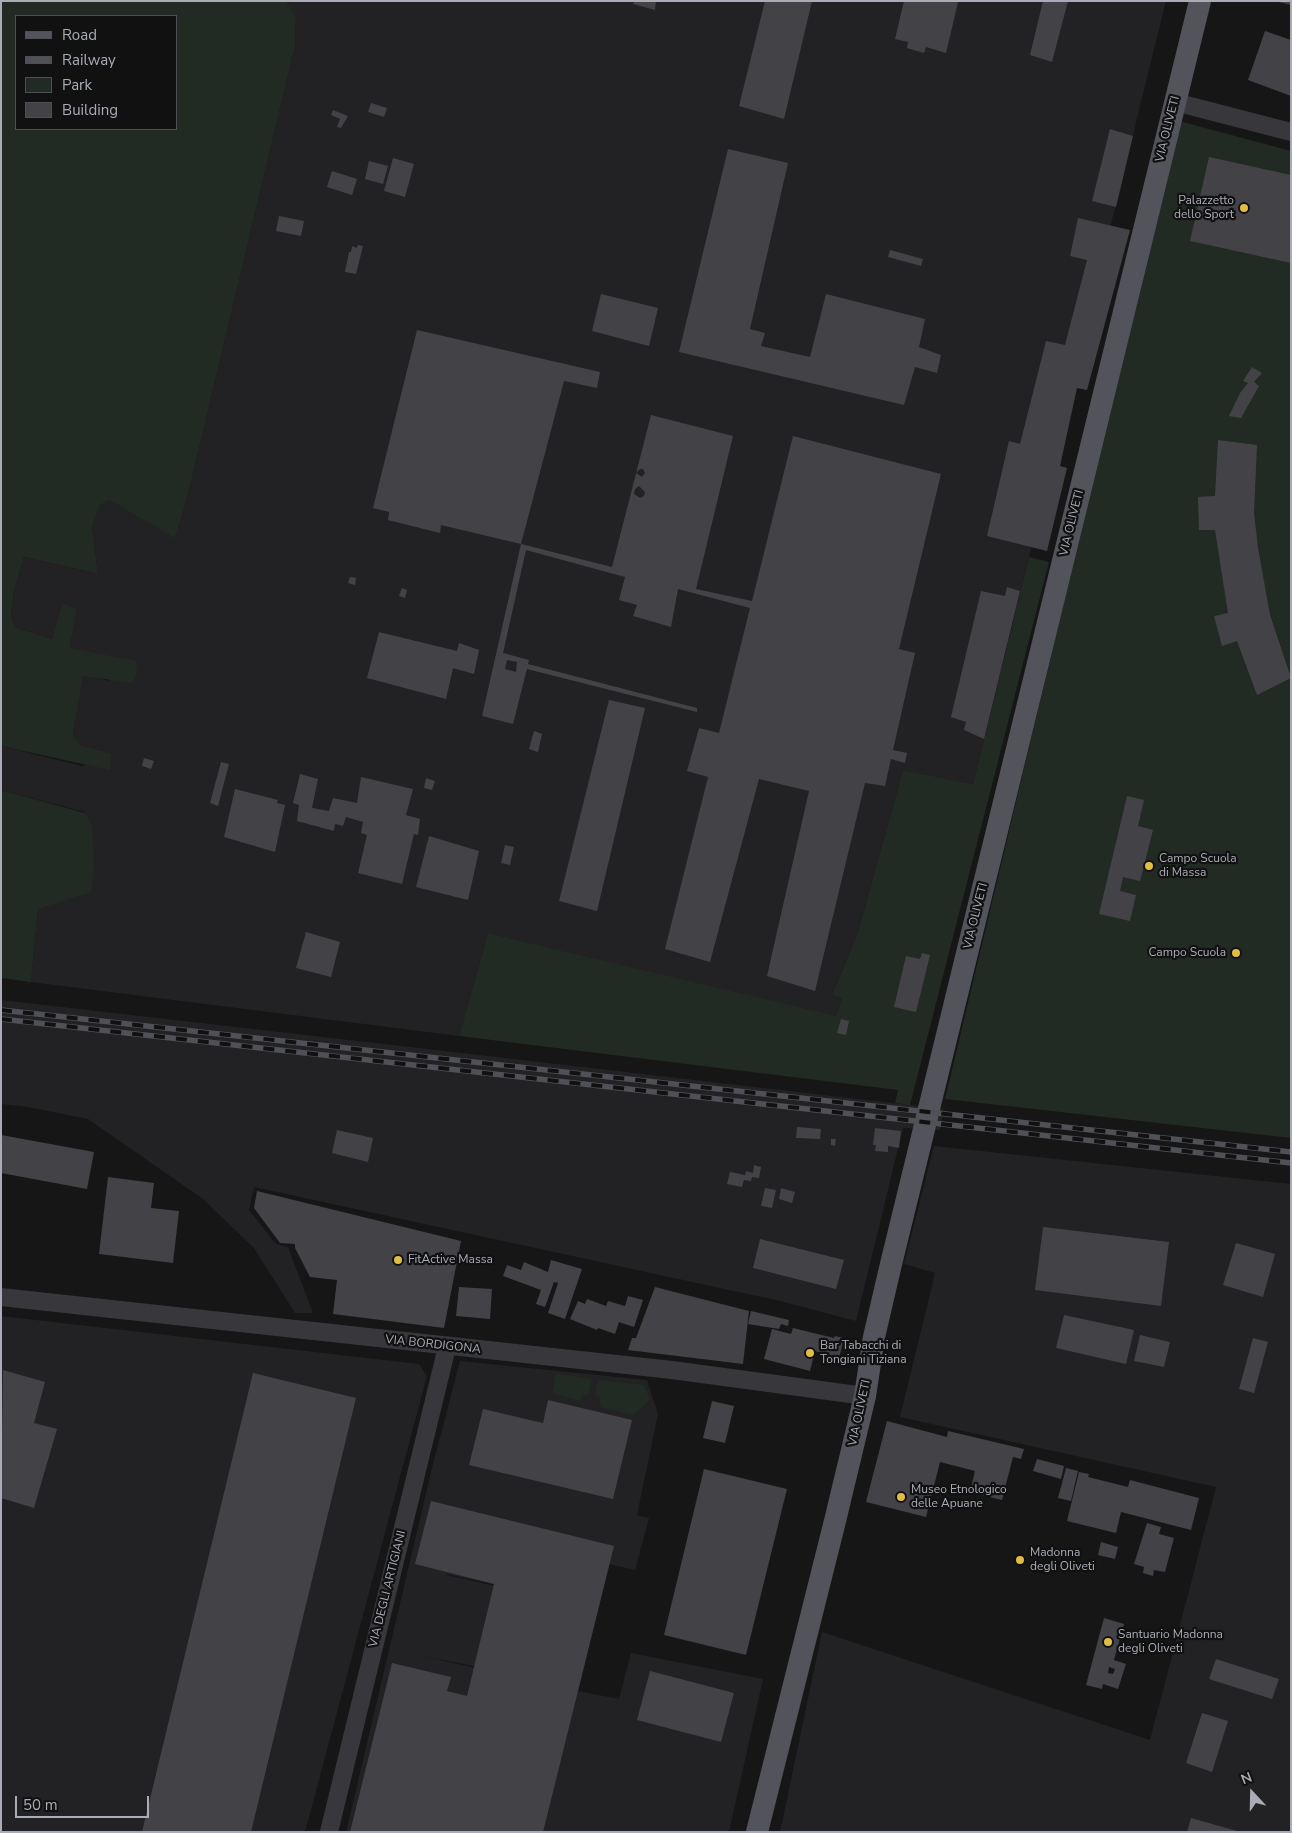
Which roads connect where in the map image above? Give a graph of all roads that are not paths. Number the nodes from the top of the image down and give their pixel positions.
1 (1200, 1) edge
2 (1175, 102) junction
3 (1291, 132) edge
4 (1, 1297) edge
5 (447, 1347) junction
6 (865, 1396) junction
7 (329, 1832) edge
8 (757, 1832) edge

1 - 2 main road, VIA OLIVETI
2 - 3 street
2 - 6 main road, VIA OLIVETI
4 - 5 street, VIA BORDIGONA
5 - 6 street, VIA BORDIGONA
5 - 7 street, VIA DEGLI ARTIGIANI
6 - 8 main road, VIA OLIVETI

